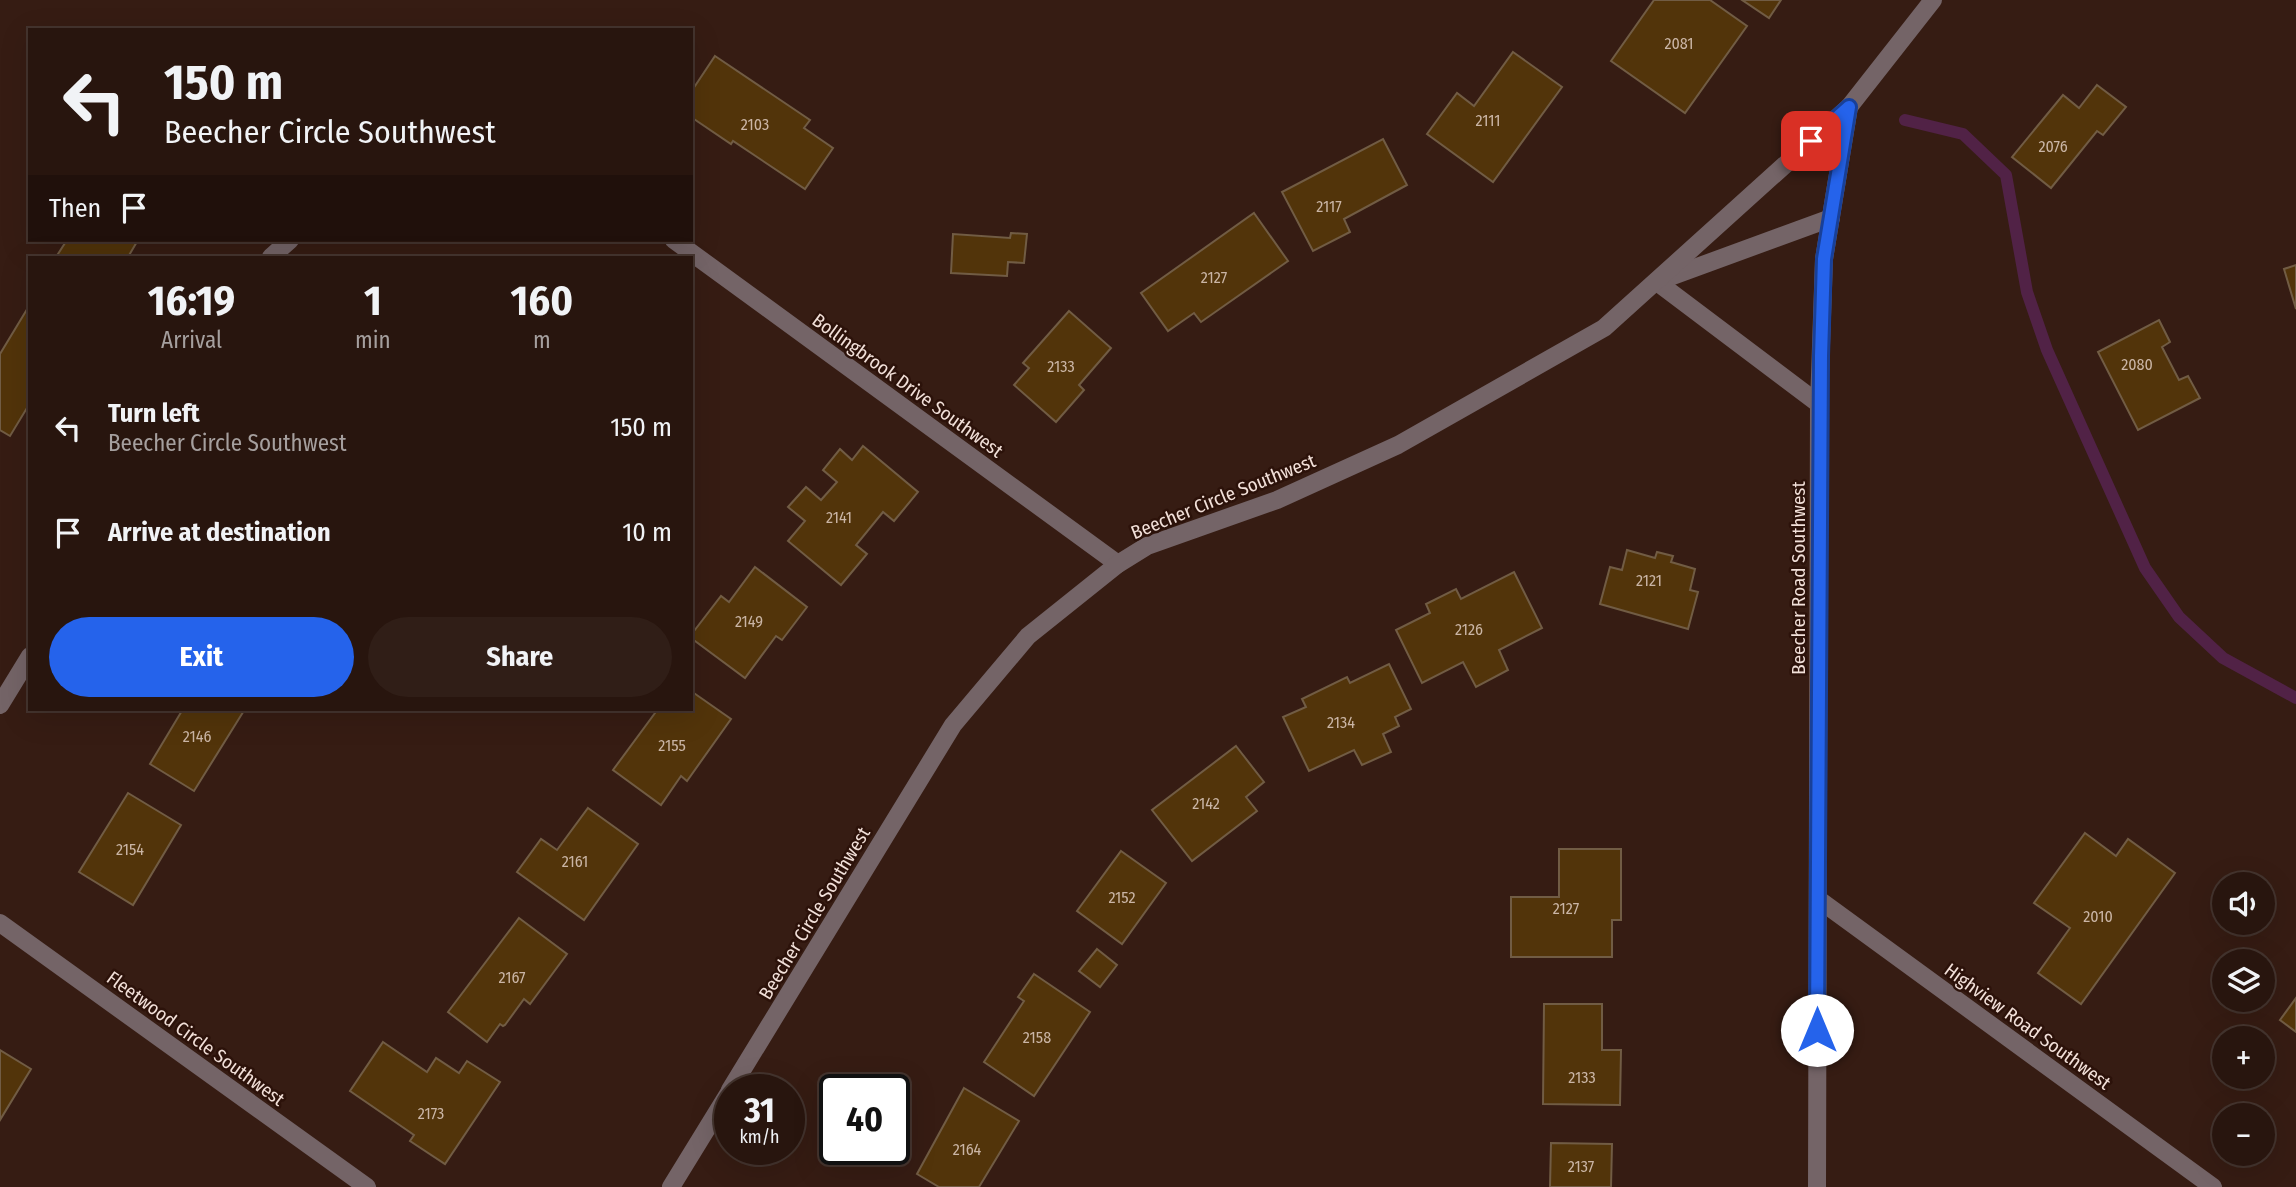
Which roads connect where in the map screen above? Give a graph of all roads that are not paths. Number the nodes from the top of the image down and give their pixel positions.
1 (1933, 0) edge
2 (1849, 107) junction
3 (1830, 218) junction
4 (288, 242) edge
5 (677, 242) edge
6 (272, 256) edge
7 (1657, 282) junction
8 (1819, 404) junction
9 (1118, 564) junction
10 (28, 659) edge
11 (0, 705) edge
12 (1818, 899) junction
13 (0, 923) edge
14 (740, 1074) edge
15 (714, 1117) edge
16 (367, 1187) edge
17 (671, 1187) edge
18 (1816, 1187) edge
19 (2213, 1187) edge

1 - 2 street, Beecher Road Southwest
2 - 3 street, Beecher Road Southwest
2 - 7 street, Beecher Circle Southwest
3 - 7 street, Beecher Circle Southwest
3 - 8 street, Beecher Road Southwest
4 - 6 street
5 - 9 street, Bollingbrook Drive Southwest
7 - 8 street
7 - 9 street, Beecher Circle Southwest
8 - 12 street, Beecher Road Southwest
9 - 14 street, Beecher Circle Southwest
10 - 11 street
12 - 18 street, Beecher Road Southwest
12 - 19 street, Highview Road Southwest
13 - 16 street, Fleetwood Circle Southwest
15 - 17 street, Beecher Circle Southwest

